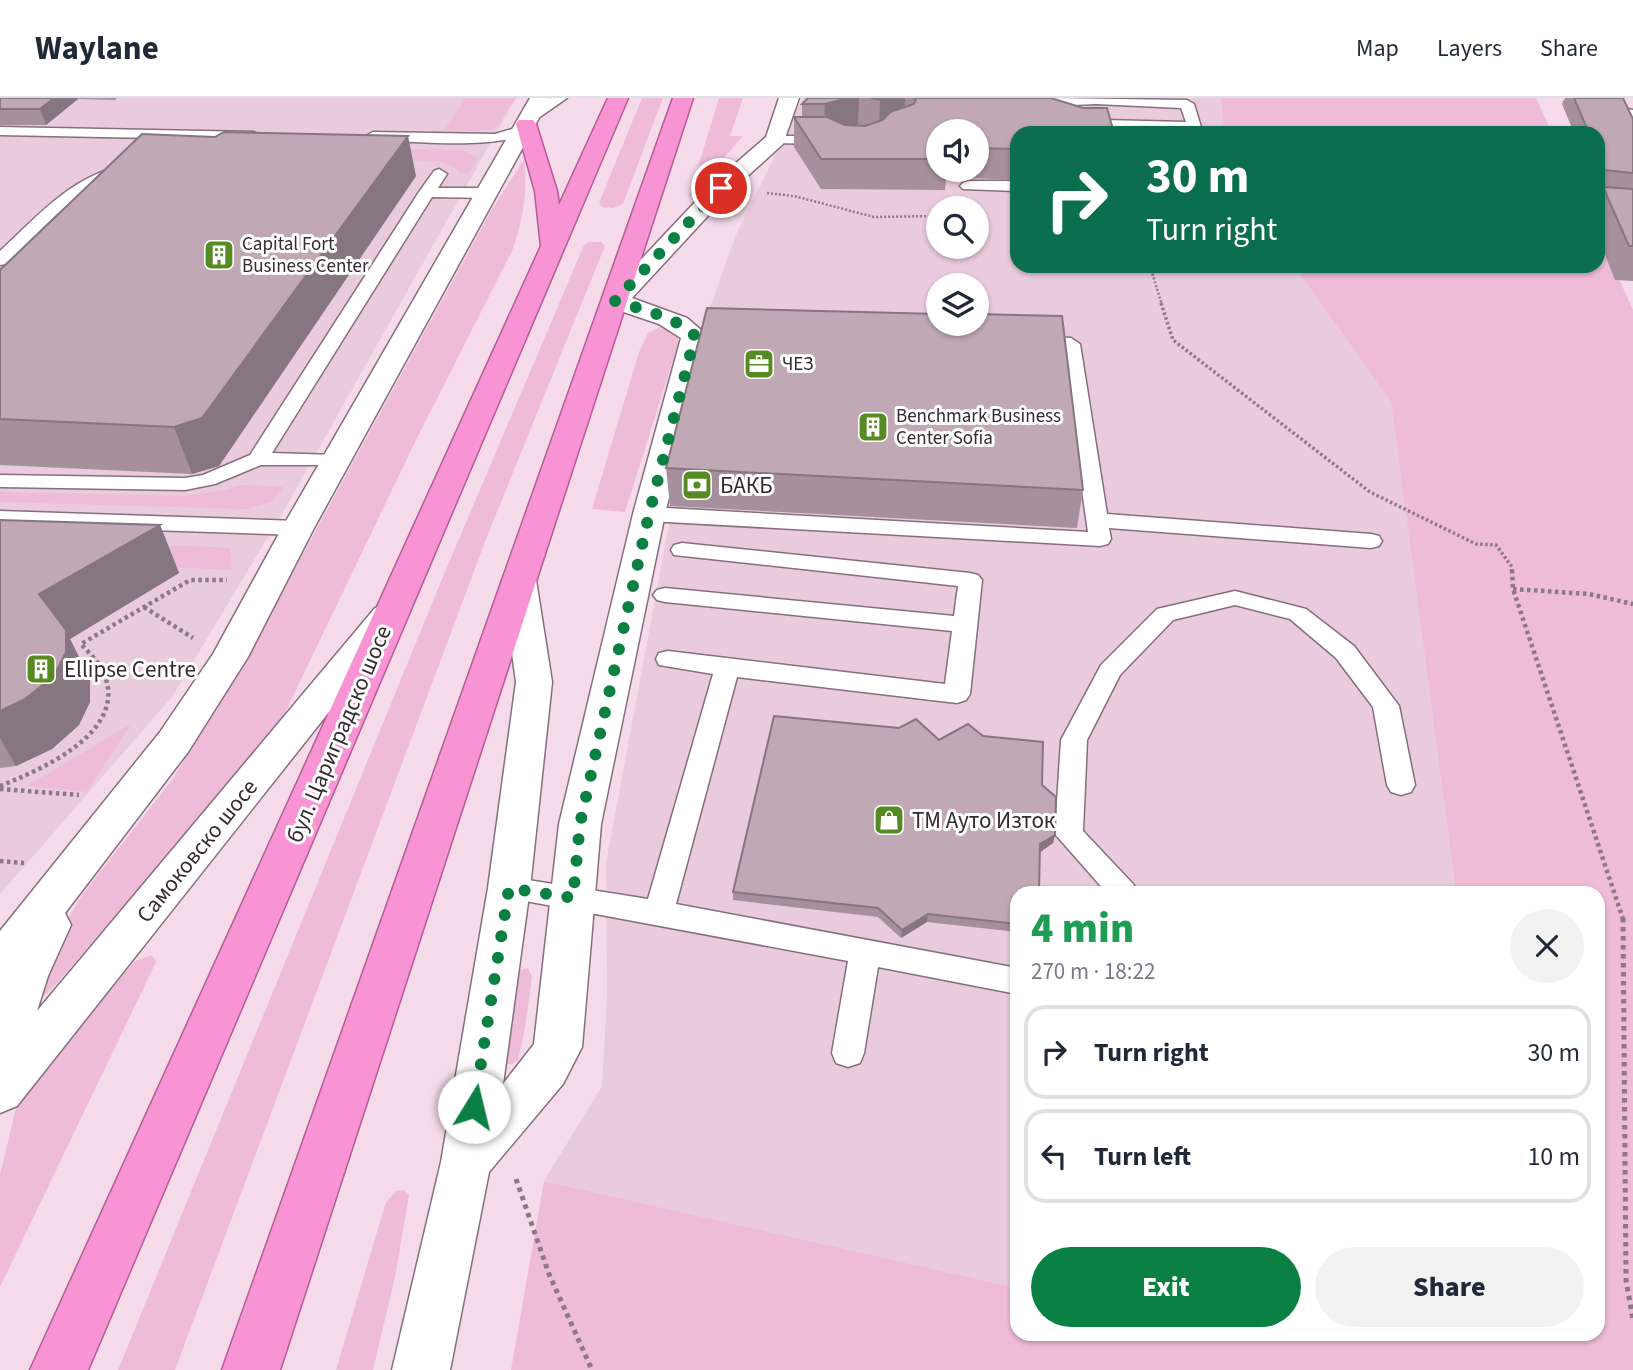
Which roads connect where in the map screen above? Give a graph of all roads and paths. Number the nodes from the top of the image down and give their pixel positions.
1 (540, 98) edge
2 (560, 98) edge
3 (618, 98) edge
4 (683, 98) edge
5 (786, 99) edge
6 (1020, 103) edge
7 (1633, 114) edge
8 (1104, 124) edge
9 (1633, 125) edge
10 (1134, 126) edge
11 (1194, 126) edge
12 (0, 131) edge
13 (521, 131) junction
14 (835, 136) joint
15 (265, 137) edge
16 (358, 139) joint
17 (776, 140) junction
18 (845, 148) edge
19 (150, 167) edge
20 (439, 174) dead end
21 (968, 186) dead end
22 (1010, 186) edge
23 (721, 188) junction
24 (427, 192) junction
25 (486, 194) junction
26 (926, 216) edge
27 (552, 246) junction
28 (0, 260) edge
29 (1152, 273) edge
30 (615, 301) junction
31 (1016, 343) edge
32 (258, 459) junction
33 (336, 461) junction
34 (0, 481) edge
35 (649, 514) junction
36 (0, 518) edge
37 (1097, 520) junction
38 (298, 528) junction
39 (1371, 541) dead end
40 (682, 550) dead end
41 (211, 580) dead end
42 (519, 580) junction
43 (1513, 589) junction
44 (665, 595) dead end
45 (1633, 604) edge
46 (144, 607) junction
47 (392, 609) junction
48 (965, 625) junction
49 (199, 642) dead end
50 (668, 659) dead end
51 (727, 668) junction
52 (1401, 785) dead end
53 (0, 788) edge
54 (86, 795) dead end
55 (74, 869) junction
56 (1117, 886) edge
57 (509, 888) junction
58 (573, 898) junction
59 (659, 913) junction
60 (865, 952) junction
61 (0, 964) edge
62 (1010, 980) edge
63 (848, 1053) dead end
64 (0, 1054) edge
65 (0, 1091) edge
66 (466, 1161) junction
67 (1633, 1320) edge
68 (59, 1370) edge
69 (251, 1370) edge
70 (421, 1370) edge
71 (592, 1370) edge

1 - 13 street
2 - 13 lane
3 - 27 highway, бул. Цариградско шосе
4 - 30 highway
5 - 17 street
6 - 11 lane
7 - 9 lane
8 - 10 lane
12 - 15 lane
13 - 16 lane
13 - 16 lane
13 - 25 street
13 - 27 highway
14 - 17 lane
14 - 18 lane
17 - 23 street
19 - 28 lane
20 - 24 lane
21 - 22 lane
23 - 26 path
23 - 30 street
24 - 25 lane
24 - 32 lane
25 - 33 street
27 - 47 highway, бул. Цариградско шосе
29 - 43 path
30 - 35 street
30 - 42 highway
31 - 37 lane
32 - 33 lane
32 - 34 lane
33 - 38 street
35 - 37 lane
35 - 58 street
36 - 38 lane
37 - 39 lane
38 - 55 street
40 - 48 lane
41 - 46 path
42 - 57 street
42 - 69 highway
43 - 45 path
43 - 67 path
44 - 48 lane
46 - 49 path
46 - 53 path
47 - 65 street, Самоковско шосе
47 - 68 highway, бул. Цариградско шосе
48 - 51 lane
50 - 51 lane
51 - 59 lane
52 - 56 lane
53 - 54 path
55 - 61 street
55 - 64 street
57 - 58 lane
57 - 66 street
58 - 59 lane
58 - 66 street
59 - 60 lane
60 - 62 lane
60 - 63 lane
66 - 70 street
66 - 71 path

